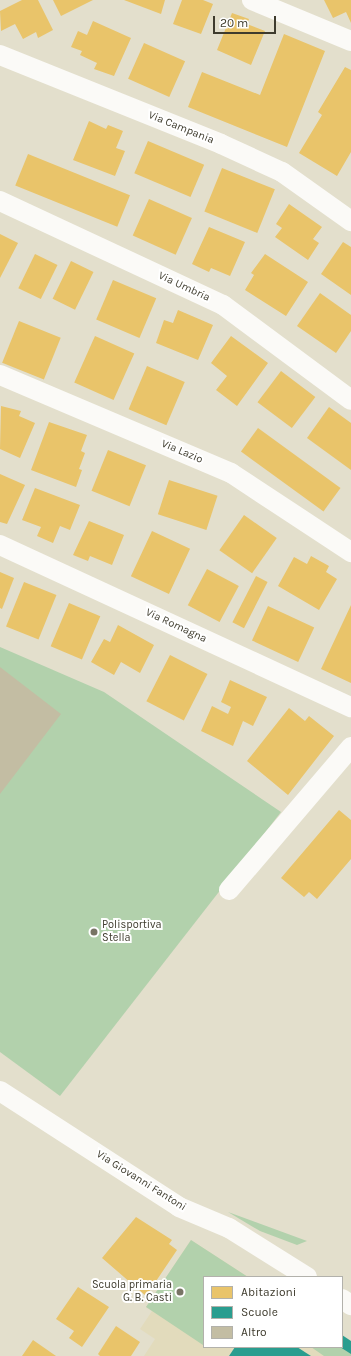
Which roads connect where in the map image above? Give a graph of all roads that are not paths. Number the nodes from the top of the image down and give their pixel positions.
1 (252, 0) edge
2 (351, 41) edge
3 (0, 55) edge
4 (0, 201) edge
5 (351, 221) edge
6 (0, 375) edge
7 (351, 400) edge
8 (0, 545) edge
9 (351, 552) edge
10 (351, 707) edge
11 (351, 747) edge
12 (229, 890) dead end
13 (0, 1091) edge
14 (305, 1276) edge

1 - 2 street
3 - 5 street, Via Campania
4 - 7 street, Via Umbria
6 - 9 street, Via Lazio
8 - 10 street, Via Romagna
11 - 12 street
13 - 14 street, Via Giovanni Fantoni

